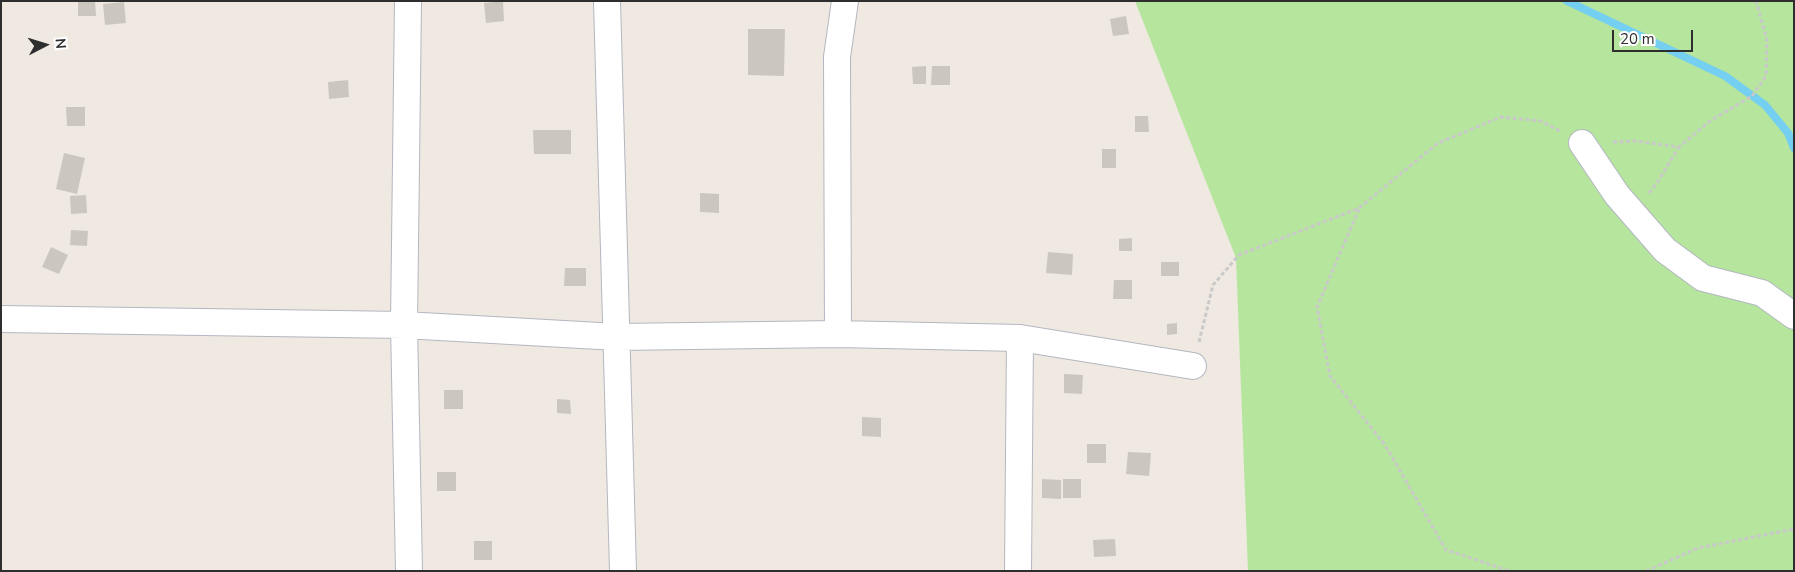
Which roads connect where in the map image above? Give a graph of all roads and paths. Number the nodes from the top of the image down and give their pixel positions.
1 (408, 1) edge
2 (607, 1) edge
3 (845, 1) edge
4 (1756, 1) edge
5 (1582, 143) junction
6 (1678, 147) junction
7 (1359, 208) junction
8 (1632, 213) junction
9 (1794, 316) edge
10 (1, 319) edge
11 (404, 326) junction
12 (838, 334) junction
13 (617, 337) junction
14 (1020, 338) junction
15 (1193, 366) joint
16 (1794, 529) edge
17 (409, 571) edge
18 (623, 571) edge
19 (1018, 571) edge
20 (1510, 571) edge
21 (1646, 571) edge

1 - 11 street
2 - 13 street
3 - 12 street
4 - 6 path
5 - 6 path
5 - 7 path
5 - 8 street
6 - 8 path
7 - 15 path
7 - 20 path
8 - 9 street
10 - 11 street
11 - 13 street
11 - 17 street
12 - 13 street
12 - 14 street
13 - 18 street
14 - 15 street
14 - 19 street
16 - 21 path

